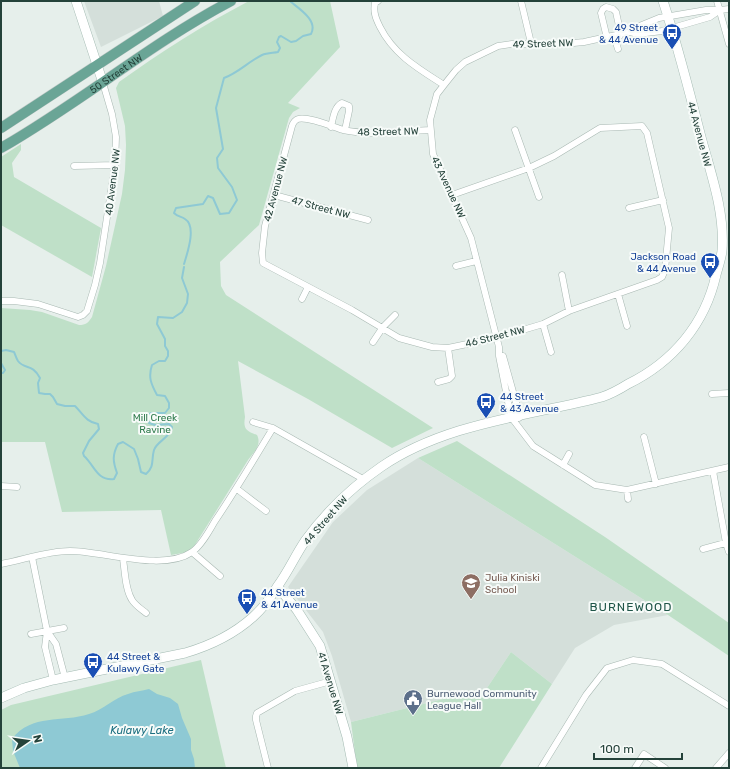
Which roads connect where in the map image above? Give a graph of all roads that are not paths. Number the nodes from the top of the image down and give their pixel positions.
1 (76, 1) edge
2 (195, 1) edge
3 (231, 1) edge
4 (521, 1) edge
5 (664, 1) edge
6 (717, 1) edge
7 (377, 2) edge
8 (729, 9) edge
9 (720, 10) junction
10 (668, 17) junction
11 (671, 27) junction
12 (630, 32) junction
13 (618, 35) junction
14 (607, 38) junction
15 (531, 43) junction
16 (729, 44) edge
17 (618, 49) dead end
18 (98, 64) junction
19 (103, 82) junction
20 (444, 85) junction
21 (298, 119) joint
22 (597, 122) dead end
23 (331, 127) junction
24 (1, 128) edge
25 (600, 128) junction
26 (345, 130) junction
27 (430, 130) junction
28 (515, 130) dead end
29 (1, 148) edge
30 (115, 165) junction
31 (74, 166) dead end
32 (529, 168) junction
33 (274, 195) junction
34 (452, 195) junction
35 (539, 197) dead end
36 (663, 200) junction
37 (629, 208) dead end
38 (368, 220) dead end
39 (725, 253) edge
40 (476, 260) junction
41 (263, 262) joint
42 (456, 266) dead end
43 (562, 275) dead end
44 (308, 287) junction
45 (618, 294) junction
46 (302, 299) dead end
47 (1, 301) edge
48 (569, 311) junction
49 (395, 315) dead end
50 (543, 324) junction
51 (627, 326) dead end
52 (383, 328) junction
53 (496, 338) junction
54 (373, 342) dead end
55 (448, 348) junction
56 (551, 352) dead end
57 (438, 382) dead end
58 (729, 393) edge
59 (712, 394) dead end
60 (515, 416) junction
61 (253, 422) dead end
62 (273, 428) junction
63 (644, 437) dead end
64 (569, 454) dead end
65 (562, 466) junction
66 (729, 467) edge
67 (713, 471) junction
68 (363, 479) junction
69 (656, 484) junction
70 (1, 486) edge
71 (17, 487) dead end
72 (237, 489) junction
73 (627, 490) junction
74 (628, 499) dead end
75 (266, 511) dead end
76 (727, 543) edge
77 (703, 549) dead end
78 (192, 552) junction
79 (729, 552) edge
80 (32, 557) junction
81 (123, 559) junction
82 (1, 564) edge
83 (220, 576) dead end
84 (278, 587) junction
85 (146, 613) dead end
86 (64, 628) dead end
87 (46, 631) junction
88 (31, 634) dead end
89 (65, 678) junction
90 (53, 680) junction
91 (331, 681) junction
92 (1, 698) edge
93 (729, 706) edge
94 (729, 753) edge
95 (268, 768) edge
96 (353, 768) edge
97 (541, 768) edge
98 (635, 768) edge
99 (665, 768) edge
100 (716, 768) edge

1 - 18 street, 40 Avenue NW
2 - 18 main road, 50 Street NW
3 - 19 main road, 50 Street NW
4 - 15 street
5 - 10 street, 44 Avenue NW
6 - 9 street
7 - 20 street
8 - 9 street, 49 Street NW
9 - 10 street, 49 Street NW
9 - 11 street, 49 Street NW
9 - 16 street
10 - 11 street, 44 Avenue NW
10 - 12 street, 49 Street NW
11 - 12 street, 49 Street NW
11 - 39 street, 44 Avenue NW
12 - 13 street, 49 Street NW
13 - 14 street, 49 Street NW
13 - 14 street
13 - 17 street
14 - 15 street, 49 Street NW
15 - 20 street, 49 Street NW
18 - 19 street, 40 Avenue NW
18 - 24 main road, 50 Street NW
19 - 29 main road, 50 Street NW
19 - 30 street, 40 Avenue NW
20 - 27 street, 43 Avenue NW
21 - 23 street, 48 Street NW
21 - 33 street, 42 Avenue NW
22 - 25 street
23 - 26 street, 48 Street NW
23 - 26 street, 48 Street NW
25 - 32 street
25 - 36 street
26 - 27 street, 48 Street NW
27 - 34 street, 43 Avenue NW
28 - 32 street
30 - 31 street
30 - 47 street, 40 Avenue NW
32 - 34 street
32 - 35 street
33 - 38 street, 47 Street NW
33 - 41 street, 42 Avenue NW
34 - 40 street, 43 Avenue NW
36 - 37 street
36 - 45 street, 46 Street NW
39 - 60 street, 44 Street NW
40 - 42 street
40 - 53 street, 43 Avenue NW
41 - 44 street, 46 Street NW
43 - 48 street
44 - 46 street
44 - 52 street, 46 Street NW
45 - 48 street, 46 Street NW
45 - 51 street
48 - 50 street, 46 Street NW
49 - 52 street
50 - 53 street, 46 Street NW
50 - 56 street
52 - 54 street
52 - 55 street, 46 Street NW
53 - 55 street, 46 Street NW
53 - 60 street, 43 Avenue NW
55 - 57 street
58 - 59 street
60 - 65 street, 43 Avenue NW
60 - 68 street, 44 Street NW
61 - 62 street
62 - 68 street
62 - 72 street
63 - 69 street
64 - 65 street
65 - 73 street
66 - 67 street
67 - 69 street
67 - 76 street
68 - 84 street, 44 Street NW
69 - 73 street
70 - 71 street
72 - 75 street
72 - 78 street
73 - 74 street
76 - 77 street
76 - 79 street
78 - 81 street
78 - 83 street
80 - 81 street
80 - 82 street
80 - 87 street
81 - 85 street
84 - 89 street, 44 Street NW
84 - 91 street, 41 Avenue NW
86 - 87 street
87 - 88 street
87 - 89 street
87 - 90 street
89 - 90 street, 44 Street NW
90 - 92 street, 44 Street NW
91 - 95 street
91 - 96 street, 41 Avenue NW
93 - 97 street
94 - 100 street
98 - 99 street

